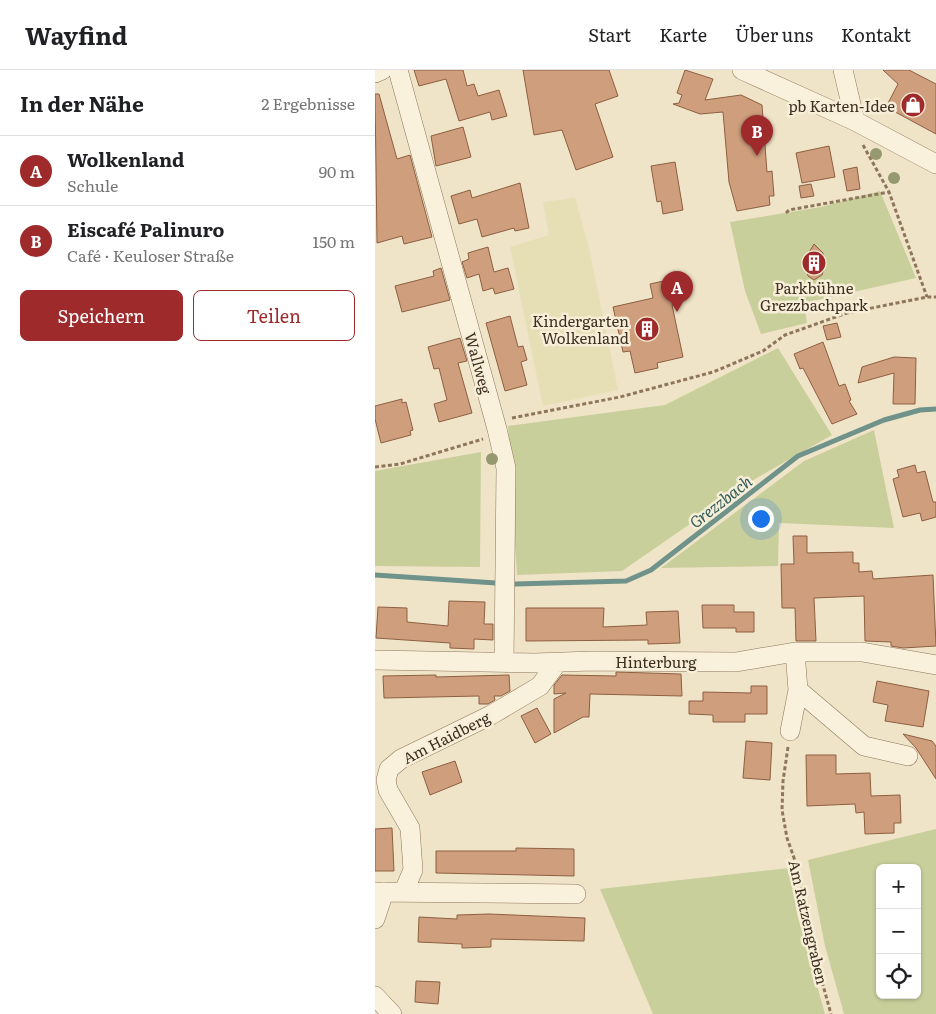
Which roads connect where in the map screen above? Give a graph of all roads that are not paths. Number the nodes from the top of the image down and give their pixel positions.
1 (382, 70) edge
2 (398, 70) edge
3 (742, 70) edge
4 (843, 70) edge
5 (375, 73) edge
6 (856, 122) junction
7 (936, 164) edge
8 (795, 652) junction
9 (375, 660) edge
10 (557, 662) junction
11 (503, 663) junction
12 (936, 665) edge
13 (798, 690) junction
14 (790, 731) road end
15 (908, 756) dead end
16 (404, 891) junction
17 (379, 892) edge
18 (576, 894) dead end
19 (375, 919) edge
20 (375, 996) edge
21 (392, 1014) edge

1 - 5 street
2 - 11 street, Wallweg
3 - 6 street
4 - 6 street
6 - 7 street
8 - 10 street, Hinterburg
8 - 12 street, Hinterburg
8 - 13 street
9 - 11 street, Hinterburg
10 - 11 street, Hinterburg
10 - 16 street, Am Haidberg
13 - 14 street
13 - 15 street
16 - 17 street
16 - 18 street
17 - 19 street
20 - 21 street

